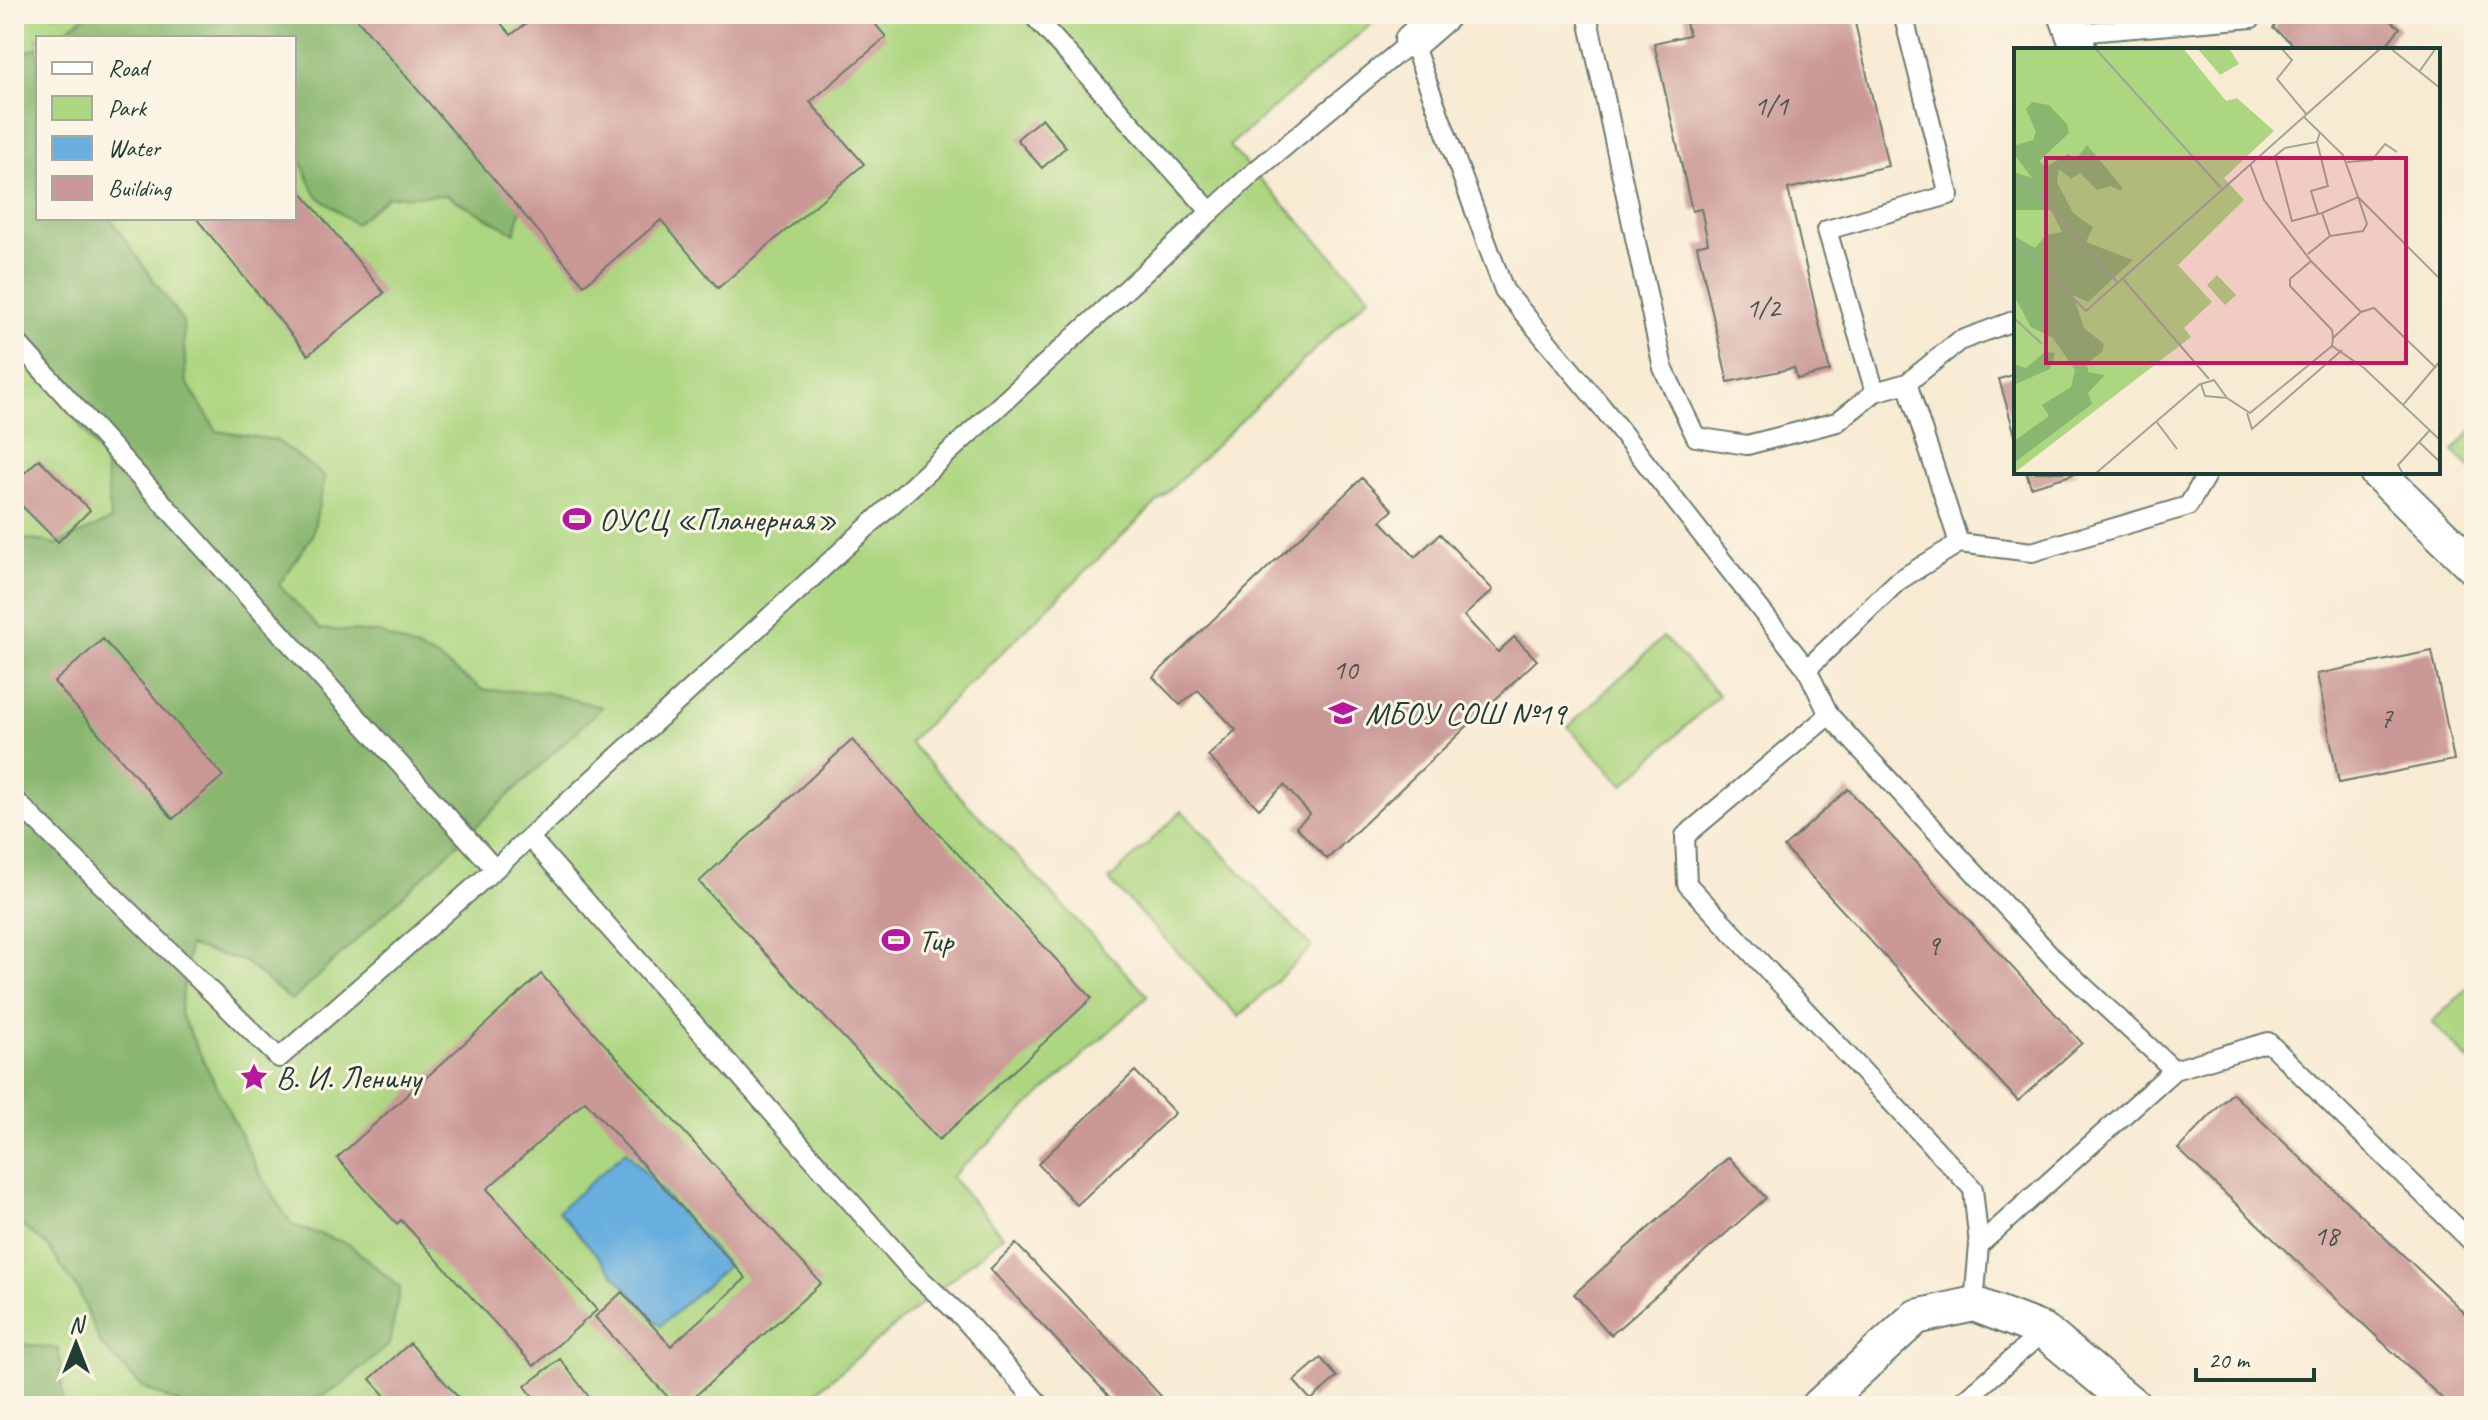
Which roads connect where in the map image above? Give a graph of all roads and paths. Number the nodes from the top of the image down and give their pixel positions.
1 (1032, 14) edge
2 (1443, 14) edge
3 (1587, 14) edge
4 (1903, 14) edge
5 (2255, 14) edge
6 (2073, 32) edge
7 (1412, 41) junction
8 (1211, 212) junction
9 (2014, 321) edge
10 (14, 339) edge
11 (1907, 383) junction
12 (1875, 392) junction
13 (2207, 474) edge
14 (2379, 474) edge
15 (1959, 543) junction
16 (2474, 567) edge
17 (1807, 669) junction
18 (1829, 715) junction
19 (14, 799) edge
20 (530, 838) junction
21 (495, 869) junction
22 (2174, 1070) junction
23 (2474, 1244) edge
24 (1979, 1245) junction
25 (1974, 1304) junction
26 (2044, 1331) junction
27 (1041, 1406) edge
28 (1819, 1406) edge
29 (1958, 1406) edge
30 (2134, 1406) edge

1 - 8 lane
2 - 7 street
3 - 12 lane
4 - 12 lane
5 - 6 lane
7 - 8 lane
7 - 17 lane
8 - 20 lane
9 - 11 lane
10 - 21 lane
11 - 12 lane
11 - 15 lane
13 - 15 lane
14 - 16 street
15 - 17 lane
17 - 18 lane
18 - 22 lane
18 - 24 lane
19 - 21 lane
20 - 21 lane
20 - 27 lane
22 - 23 lane
22 - 24 lane
24 - 25 lane
25 - 26 street
25 - 28 street
26 - 29 lane
26 - 30 street

